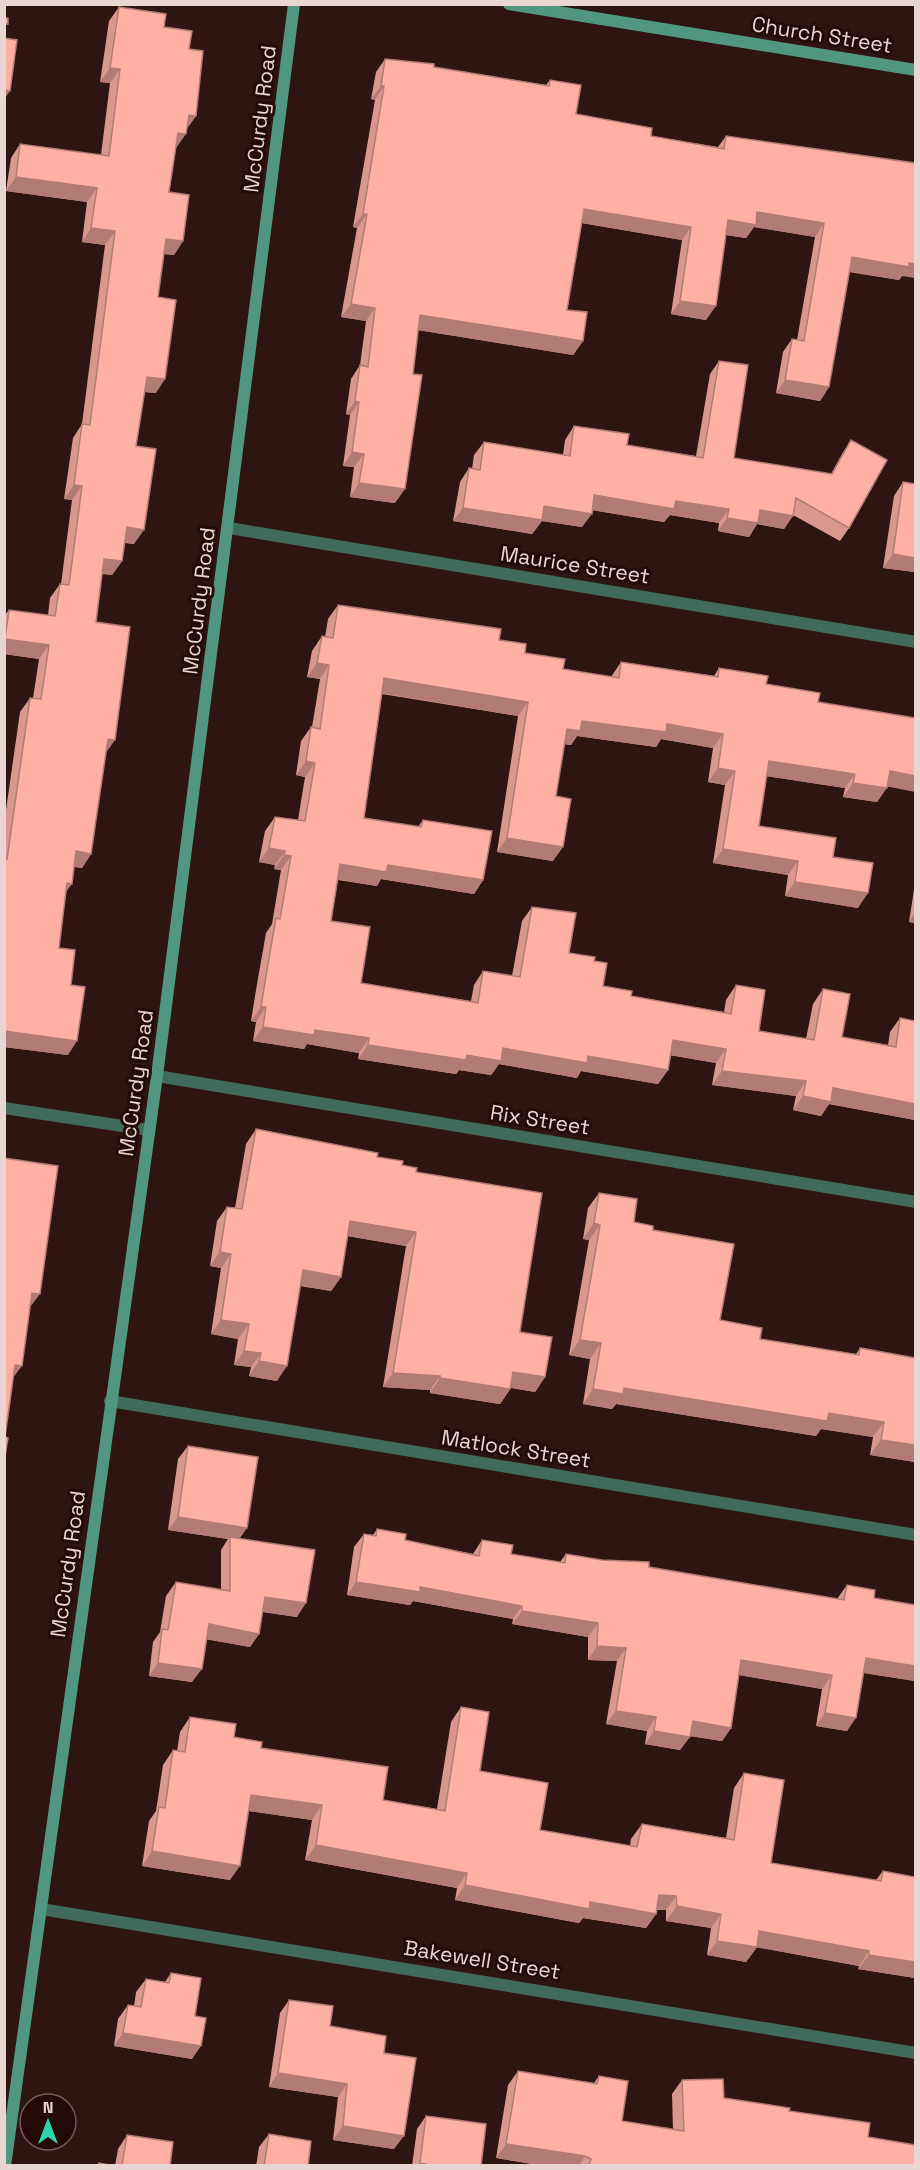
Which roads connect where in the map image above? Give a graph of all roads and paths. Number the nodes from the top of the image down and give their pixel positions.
1 (294, 4) edge
2 (509, 4) edge
3 (915, 70) edge
4 (229, 528) junction
5 (915, 642) edge
6 (157, 1076) junction
7 (4, 1108) edge
8 (150, 1130) junction
9 (915, 1202) edge
10 (110, 1401) junction
11 (915, 1535) edge
12 (41, 1909) junction
13 (915, 2053) edge
14 (5, 2166) edge

1 - 4 main road, McCurdy Road
2 - 3 main road, Church Street
4 - 5 street, Maurice Street
4 - 6 main road, McCurdy Road
6 - 8 main road, McCurdy Road
6 - 9 street, Rix Street
7 - 8 street
8 - 10 main road, McCurdy Road
10 - 11 street, Matlock Street
10 - 12 main road, McCurdy Road
12 - 13 street, Bakewell Street
12 - 14 main road, McCurdy Road

